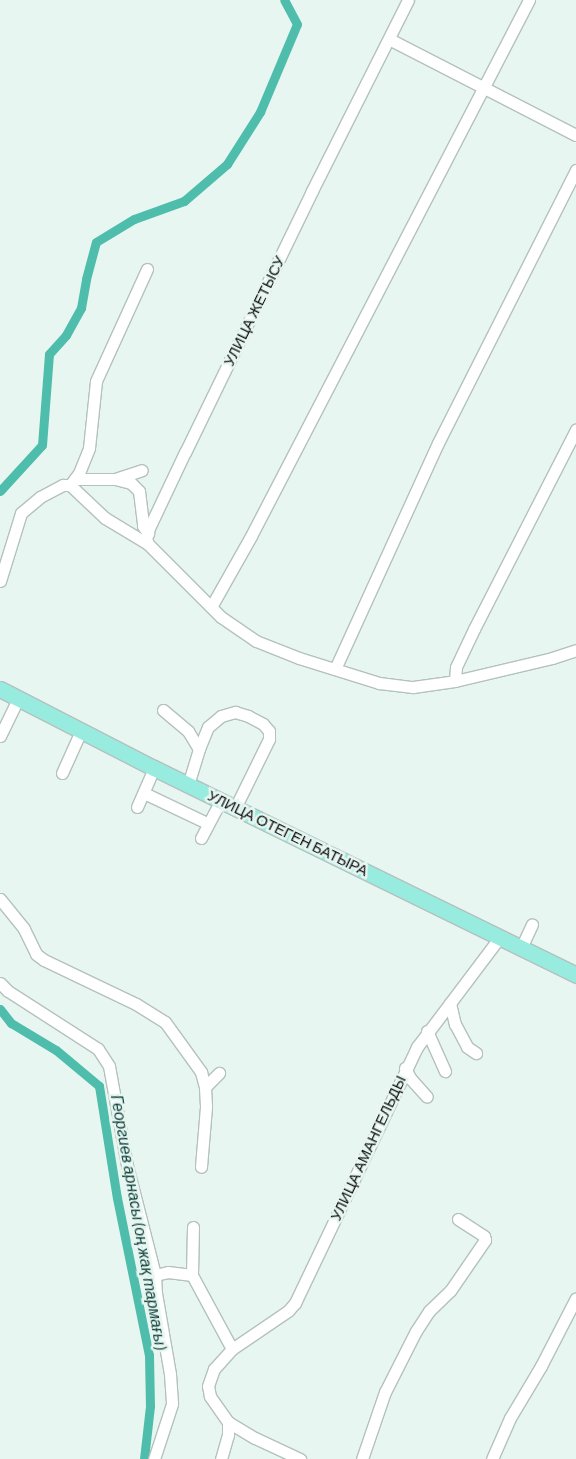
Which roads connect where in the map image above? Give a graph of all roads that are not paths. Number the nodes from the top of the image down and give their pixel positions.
1 (408, 0) edge
2 (529, 0) edge
3 (388, 40) junction
4 (483, 88) junction
5 (576, 135) edge
6 (576, 170) edge
7 (147, 269) dead end
8 (576, 430) edge
9 (142, 470) dead end
10 (115, 479) junction
11 (72, 482) junction
12 (148, 538) junction
13 (0, 581) edge
14 (211, 607) junction
15 (576, 650) edge
16 (335, 670) junction
17 (455, 681) junction
18 (0, 689) edge
19 (18, 698) junction
20 (163, 710) dead end
21 (81, 731) junction
22 (0, 736) edge
23 (198, 749) junction
24 (154, 768) junction
25 (62, 773) dead end
26 (188, 785) junction
27 (144, 792) junction
28 (221, 800) junction
29 (137, 807) dead end
30 (236, 808) junction
31 (208, 822) junction
32 (201, 838) dead end
33 (0, 899) edge
34 (532, 924) dead end
35 (500, 938) junction
36 (521, 948) junction
37 (575, 974) edge
38 (0, 983) edge
39 (450, 1003) junction
40 (427, 1031) junction
41 (476, 1053) dead end
42 (406, 1068) junction
43 (445, 1071) dead end
44 (219, 1073) dead end
45 (205, 1087) junction
46 (427, 1097) dead end
47 (201, 1167) dead end
48 (458, 1219) dead end
49 (193, 1227) dead end
50 (155, 1275) junction
51 (192, 1275) junction
52 (576, 1298) edge
53 (232, 1349) junction
54 (228, 1422) junction
55 (154, 1459) edge
56 (220, 1459) edge
57 (300, 1459) edge
58 (362, 1459) edge
59 (492, 1459) edge

1 - 3 street, УЛИЦА ЖЕТЫСУ
2 - 4 street
3 - 4 street
3 - 12 street, УЛИЦА ЖЕТЫСУ
4 - 5 street
4 - 14 street
6 - 16 street
7 - 11 street
8 - 17 street
9 - 10 street
10 - 11 street
10 - 12 street
11 - 12 street
11 - 13 street
12 - 14 street
14 - 16 street
15 - 17 street
16 - 17 street
18 - 19 main road, УЛИЦА ОТЕГЕН БАТЫРА
19 - 21 main road, УЛИЦА ОТЕГЕН БАТЫРА
19 - 22 street
20 - 23 street
21 - 24 main road, УЛИЦА ОТЕГЕН БАТЫРА
21 - 25 street
23 - 26 street
23 - 30 street
24 - 26 main road, УЛИЦА ОТЕГЕН БАТЫРА
24 - 27 street
26 - 28 main road, УЛИЦА ОТЕГЕН БАТЫРА
27 - 29 street
27 - 31 street
28 - 30 main road, УЛИЦА ОТЕГЕН БАТЫРА
28 - 31 street
30 - 35 main road, УЛИЦА ОТЕГЕН БАТЫРА
31 - 32 street
33 - 45 street
34 - 36 street
35 - 36 main road, УЛИЦА ОТЕГЕН БАТЫРА
35 - 39 street, УЛИЦА АМАНГЕЛЬДЫ
36 - 37 main road, УЛИЦА ОТЕГЕН БАТЫРА
38 - 50 street
39 - 40 street, УЛИЦА АМАНГЕЛЬДЫ
39 - 41 street
40 - 42 street, УЛИЦА АМАНГЕЛЬДЫ
40 - 43 street
42 - 46 street
42 - 53 street, УЛИЦА АМАНГЕЛЬДЫ
44 - 45 street
45 - 47 street
48 - 58 street
49 - 51 street
50 - 51 street
50 - 55 street
51 - 53 street
52 - 59 street
53 - 54 street, УЛИЦА АМАНГЕЛЬДЫ
54 - 56 street
54 - 57 street

